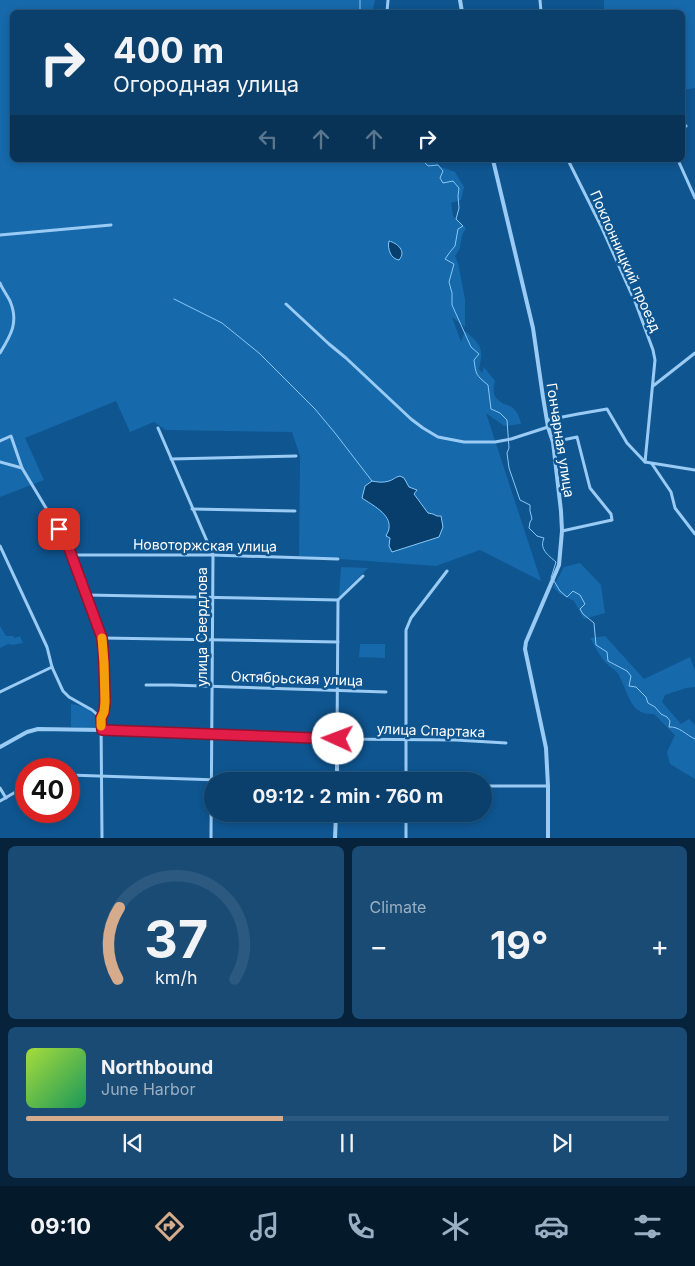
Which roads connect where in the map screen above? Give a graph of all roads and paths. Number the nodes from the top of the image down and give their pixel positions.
1 (493, 162) edge
2 (570, 162) edge
3 (679, 162) edge
4 (695, 198) edge
5 (111, 225) dead end
6 (0, 235) edge
7 (0, 283) edge
8 (286, 304) dead end
9 (0, 353) edge
10 (695, 353) edge
11 (652, 387) junction
12 (547, 420) junction
13 (548, 427) junction
14 (158, 428) dead end
15 (0, 442) edge
16 (553, 442) junction
17 (296, 456) dead end
18 (171, 459) junction
19 (0, 462) edge
20 (645, 462) junction
21 (652, 464) junction
22 (22, 468) junction
23 (695, 470) edge
24 (192, 509) junction
25 (295, 511) dead end
26 (562, 531) junction
27 (695, 534) edge
28 (0, 546) edge
29 (72, 555) junction
30 (213, 555) junction
31 (338, 559) dead end
32 (447, 571) dead end
33 (363, 576) dead end
34 (87, 595) junction
35 (213, 598) junction
36 (338, 600) junction
37 (102, 638) junction
38 (212, 640) junction
39 (338, 642) junction
40 (52, 667) junction
41 (146, 685) dead end
42 (212, 686) junction
43 (338, 690) junction
44 (0, 692) edge
45 (386, 692) dead end
46 (101, 718) junction
47 (102, 730) junction
48 (212, 734) junction
49 (338, 739) junction
50 (406, 739) junction
51 (506, 743) dead end
52 (0, 747) edge
53 (211, 772) edge
54 (337, 772) edge
55 (406, 772) edge
56 (80, 775) edge
57 (102, 776) junction
58 (204, 780) edge
59 (492, 786) edge
60 (548, 786) junction
61 (0, 788) edge
62 (15, 793) edge
63 (6, 798) junction
64 (0, 801) edge
65 (211, 822) edge
66 (336, 822) edge
67 (406, 822) edge
68 (102, 838) edge
69 (211, 838) edge
70 (335, 838) edge
71 (406, 838) edge
72 (548, 838) edge

1 - 12 street, Гончарная улица
2 - 11 street, Поклонницкий проезд
3 - 4 street
5 - 6 street
7 - 9 street
8 - 13 street
10 - 11 street
11 - 20 street, Поклонницкий проезд
12 - 13 street, Гончарная улица
12 - 20 street
13 - 16 street, Гончарная улица
14 - 18 street, улица Свердлова
15 - 22 street
16 - 26 street, Гончарная улица
16 - 26 street
17 - 18 street
18 - 24 street, улица Свердлова
19 - 22 street
20 - 21 street
21 - 23 street
21 - 27 street
22 - 29 street
24 - 25 street
24 - 30 street, улица Свердлова
26 - 60 street, Гончарная улица
28 - 40 street
29 - 30 street, Новоторжская улица
29 - 34 street
30 - 31 street, Новоторжская улица
30 - 35 street, улица Свердлова
32 - 50 street
33 - 36 street
34 - 35 street
34 - 37 street
35 - 36 street
35 - 38 street, улица Свердлова
36 - 39 street
37 - 38 street
37 - 46 street
38 - 39 street
38 - 42 street, улица Свердлова
39 - 43 street
40 - 44 street
40 - 46 street
41 - 42 street, Октябрьская улица
42 - 43 street, Октябрьская улица
42 - 48 street, улица Свердлова
43 - 45 street, Октябрьская улица
43 - 49 street
46 - 47 street
47 - 48 street, улица Спартака
47 - 52 street, улица Спартака
47 - 57 street
48 - 49 street, улица Спартака
48 - 53 street, улица Свердлова
49 - 50 street, улица Спартака
49 - 54 street
50 - 51 street, улица Спартака
50 - 55 street
56 - 57 street
57 - 58 street
57 - 68 street
59 - 60 street
60 - 72 street, Гончарная улица
61 - 63 street
62 - 63 street
63 - 64 street
65 - 69 street, улица Свердлова
66 - 70 street
67 - 71 street

